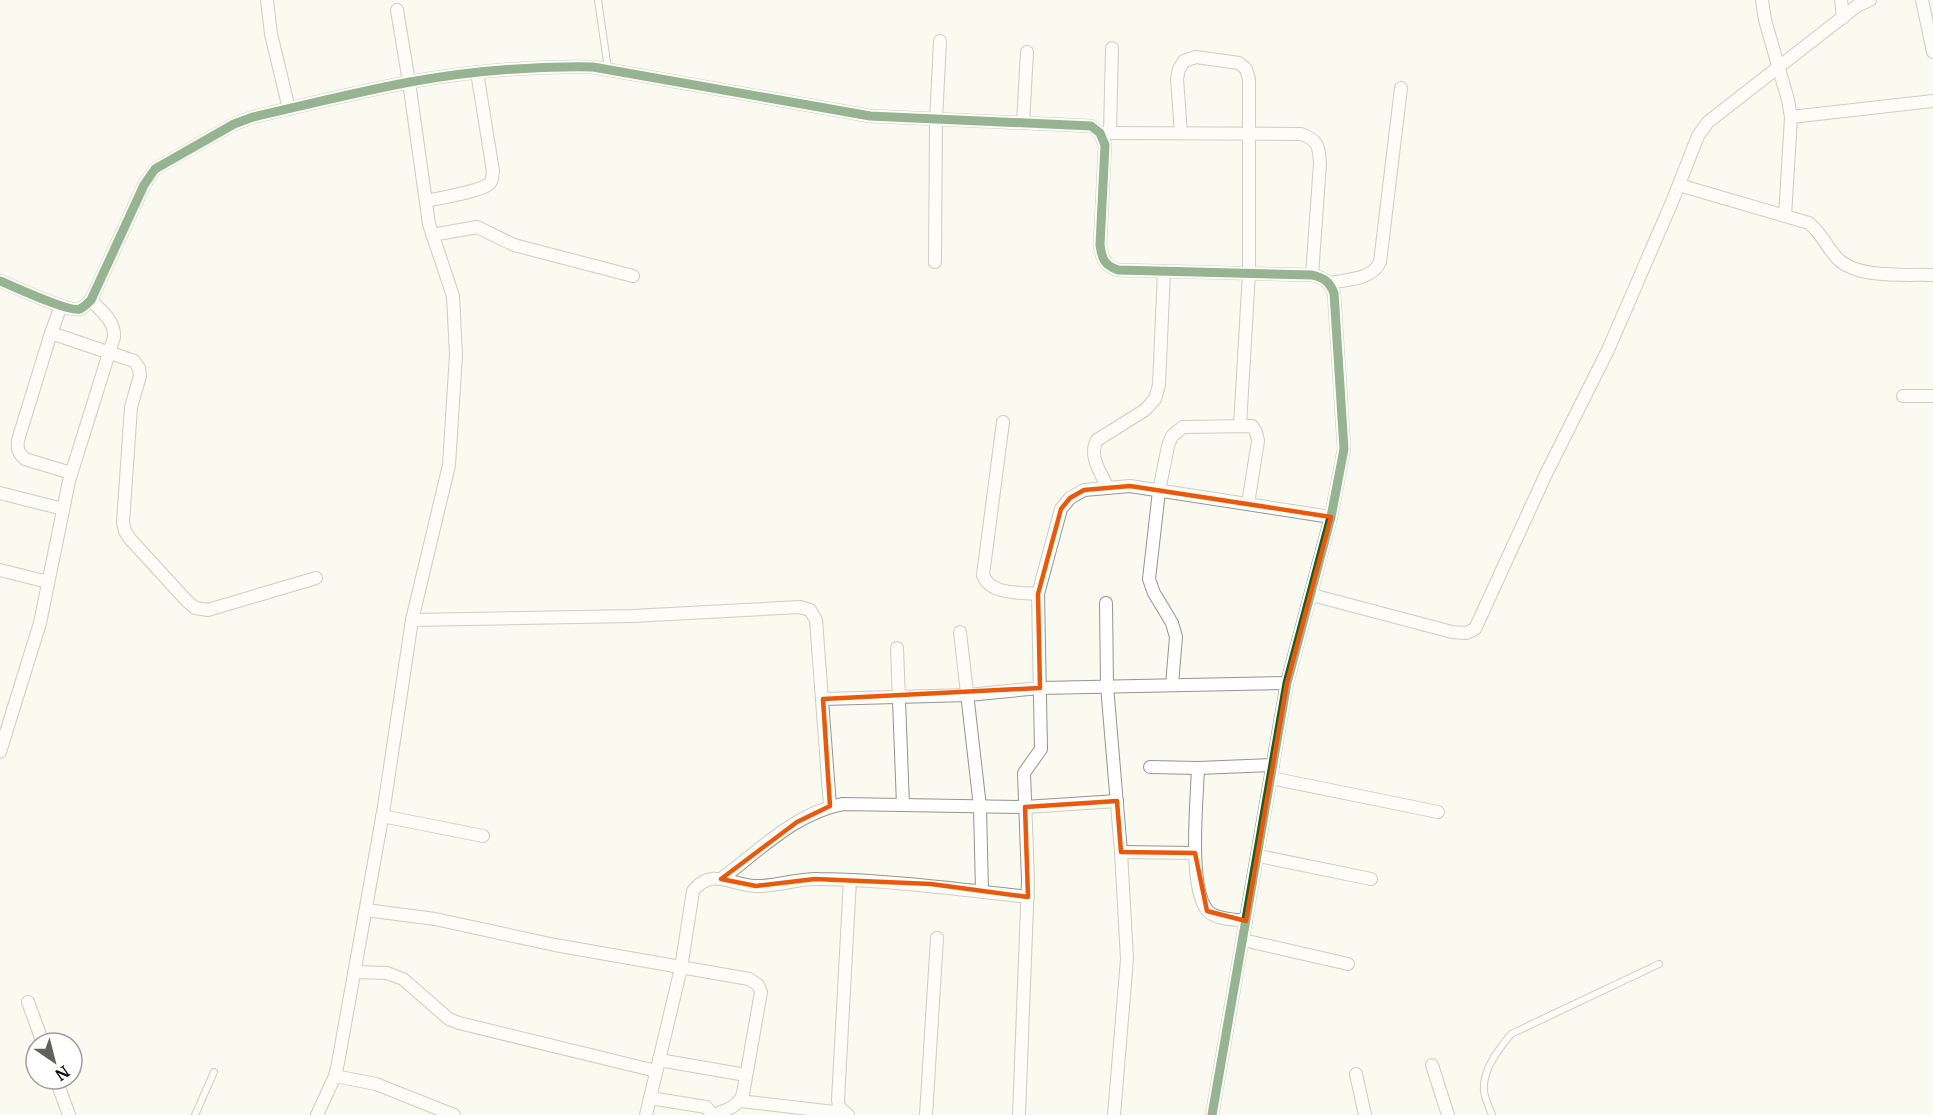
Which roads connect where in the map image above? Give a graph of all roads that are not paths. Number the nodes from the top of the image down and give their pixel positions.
1 (267, 0) edge
2 (598, 0) edge
3 (1762, 0) edge
4 (1841, 0) edge
5 (1870, 0) edge
6 (1922, 0) edge
7 (397, 10) dead end
8 (1843, 18) junction
9 (940, 41) dead end
10 (1112, 48) dead end
11 (1027, 52) dead end
12 (1933, 52) edge
13 (1778, 68) junction
14 (608, 69) junction
15 (477, 72) junction
16 (409, 82) junction
17 (1401, 88) dead end
18 (1933, 101) edge
19 (289, 109) junction
20 (1791, 117) junction
21 (936, 120) junction
22 (1023, 123) junction
23 (1249, 132) junction
24 (1105, 133) junction
25 (1180, 133) junction
26 (1679, 185) junction
27 (426, 201) junction
28 (1785, 216) junction
29 (432, 235) junction
30 (935, 262) dead end
31 (1164, 271) junction
32 (1249, 273) junction
33 (1312, 275) junction
34 (1933, 275) edge
35 (633, 276) dead end
36 (0, 281) edge
37 (1330, 283) junction
38 (91, 300) junction
39 (62, 306) junction
40 (51, 333) junction
41 (108, 353) junction
42 (1903, 396) dead end
43 (1933, 396) edge
44 (1003, 422) dead end
45 (1240, 425) junction
46 (71, 473) junction
47 (1108, 488) junction
48 (1159, 491) junction
49 (0, 493) edge
50 (1248, 504) junction
51 (63, 509) junction
52 (1331, 517) junction
53 (0, 570) edge
54 (316, 578) dead end
55 (48, 582) junction
56 (1038, 594) junction
57 (1312, 595) junction
58 (1106, 603) dead end
59 (412, 620) junction
60 (960, 632) dead end
61 (897, 648) dead end
62 (1287, 683) junction
63 (1107, 686) junction
64 (1172, 686) junction
65 (1040, 688) junction
66 (968, 694) junction
67 (898, 697) junction
68 (823, 699) junction
69 (0, 753) edge
70 (1273, 765) junction
71 (1150, 767) dead end
72 (1198, 768) junction
73 (1271, 778) junction
74 (1117, 801) junction
75 (903, 805) junction
76 (831, 806) junction
77 (980, 807) junction
78 (1025, 807) junction
79 (1438, 812) dead end
80 (382, 816) junction
81 (483, 836) dead end
82 (1121, 852) junction
83 (1195, 853) junction
84 (1259, 856) junction
85 (721, 879) junction
86 (1371, 879) dead end
87 (850, 880) junction
88 (982, 891) junction
89 (1028, 897) junction
90 (366, 910) junction
91 (1246, 921) junction
92 (937, 938) dead end
93 (1243, 940) junction
94 (1348, 964) dead end
95 (1659, 964) dead end
96 (681, 968) junction
97 (354, 972) junction
98 (28, 1002) dead end
99 (39, 1031) edge
100 (658, 1065) junction
101 (1432, 1065) dead end
102 (214, 1072) dead end
103 (1356, 1074) dead end
104 (746, 1075) junction
105 (335, 1076) junction
106 (60, 1091) edge
107 (650, 1098) junction
108 (740, 1101) junction
109 (846, 1114) edge
110 (69, 1115) edge
111 (195, 1115) edge
112 (317, 1115) edge
113 (454, 1115) edge
114 (646, 1115) edge
115 (714, 1115) edge
116 (927, 1115) edge
117 (1019, 1115) edge
118 (1114, 1115) edge
119 (1212, 1115) edge
120 (1365, 1115) edge
121 (1448, 1115) edge
122 (1491, 1115) edge

1 - 19 street
2 - 14 lane
3 - 13 street
4 - 8 street
5 - 8 street
6 - 12 street
7 - 16 street
8 - 13 street
9 - 21 street
10 - 24 street
11 - 22 street
13 - 20 street
13 - 26 street
14 - 15 street
14 - 21 street
15 - 16 street
15 - 27 street
16 - 19 street
16 - 27 street
17 - 37 street
18 - 20 street
19 - 38 street
20 - 28 street
21 - 22 street
21 - 30 street
22 - 24 street
23 - 25 street
23 - 25 street
23 - 32 street
23 - 33 street
24 - 25 street
24 - 31 street
26 - 28 street
26 - 57 street
27 - 29 street
28 - 34 street
29 - 35 street
29 - 59 street
31 - 32 street
31 - 47 street
32 - 33 street
32 - 45 street
33 - 37 street
36 - 39 street
37 - 52 street
38 - 39 street
38 - 41 street
39 - 40 street
40 - 41 street
40 - 46 street
41 - 46 street
41 - 54 street
42 - 43 street
44 - 56 street
45 - 48 street
45 - 50 street
46 - 51 street
47 - 48 street
47 - 56 street
48 - 50 street
48 - 64 street
49 - 51 street
50 - 52 street
51 - 55 street
52 - 57 street
53 - 55 street
55 - 69 street
56 - 65 street
57 - 62 street
58 - 63 street
59 - 68 street
59 - 80 street
60 - 66 street
61 - 67 street
62 - 64 street
62 - 70 street
63 - 64 street
63 - 65 street
63 - 74 street
65 - 66 street
65 - 78 street
66 - 67 street
66 - 77 street
67 - 68 street
67 - 75 street
68 - 76 street
70 - 72 street
70 - 73 street
71 - 72 street
72 - 83 street
73 - 79 street
73 - 84 street
74 - 78 street
74 - 82 street
75 - 76 street
75 - 77 street
76 - 85 street
77 - 78 street
77 - 88 street
78 - 89 street
80 - 81 street
80 - 90 street
82 - 83 street
82 - 118 street
83 - 91 street
84 - 86 street
84 - 91 street
85 - 87 street
85 - 96 street
87 - 88 street
87 - 109 street
88 - 89 street
89 - 117 street
90 - 96 street
90 - 97 street
91 - 93 street
92 - 116 street
93 - 94 street
93 - 119 street
95 - 122 lane
96 - 100 street
96 - 104 street
97 - 100 street
97 - 105 street
98 - 99 street
100 - 104 street
100 - 107 street
101 - 121 street
102 - 111 lane
103 - 120 street
104 - 108 street
105 - 112 street
105 - 113 street
106 - 110 street
107 - 114 street
107 - 115 street
108 - 109 street
108 - 115 street

